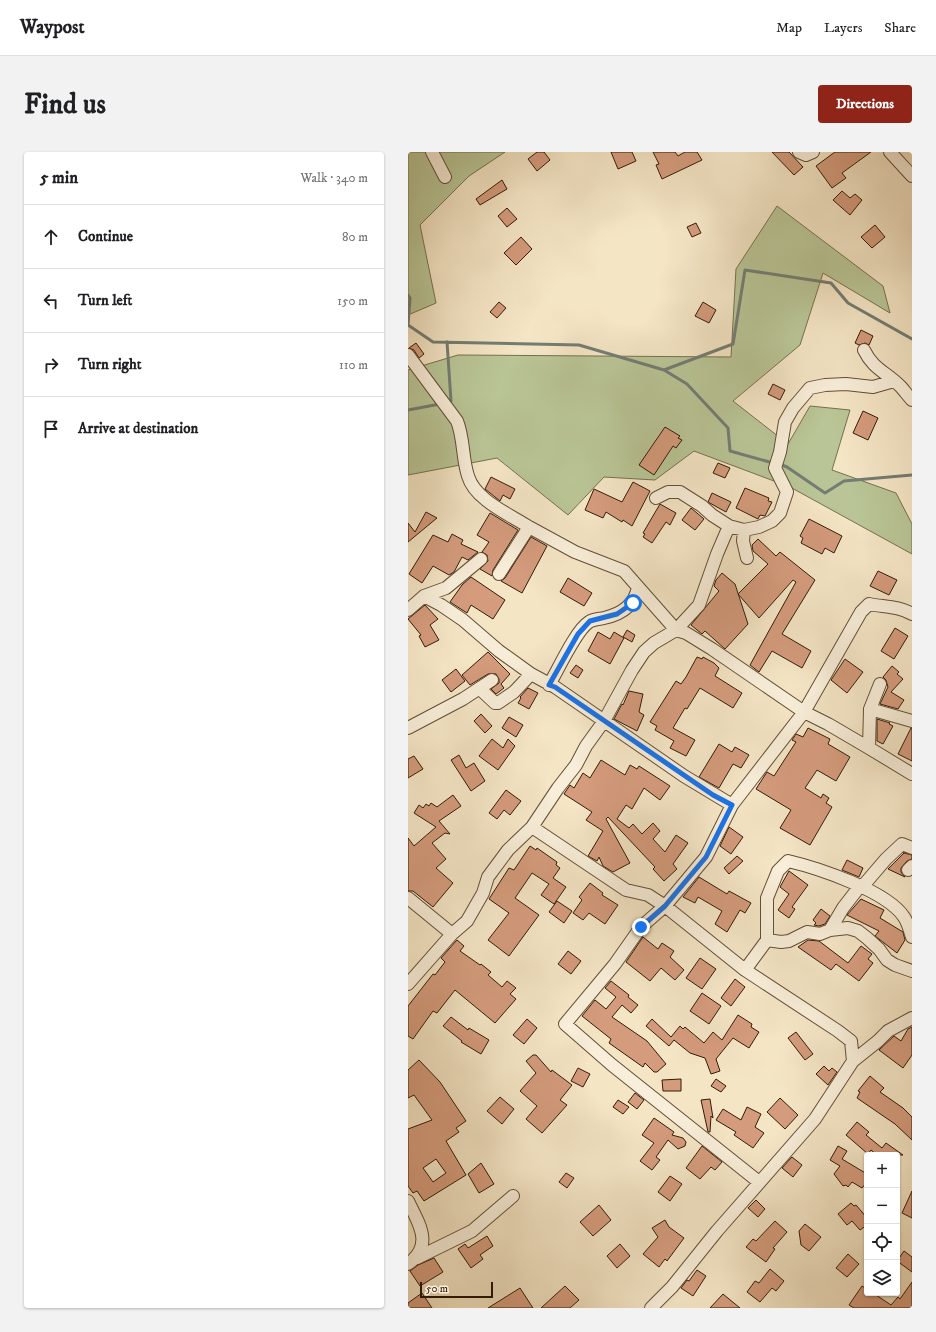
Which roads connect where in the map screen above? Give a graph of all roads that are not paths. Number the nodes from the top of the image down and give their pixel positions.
1 (432, 152) edge
2 (799, 152) edge
3 (813, 152) edge
4 (890, 152) edge
5 (912, 176) edge
6 (445, 178) dead end
7 (864, 350) dead end
8 (408, 355) edge
9 (894, 381) junction
10 (912, 400) edge
11 (656, 498) dead end
12 (729, 526) junction
13 (529, 527) junction
14 (744, 530) junction
15 (747, 558) dead end
16 (481, 559) dead end
17 (499, 574) dead end
18 (638, 587) junction
19 (424, 596) junction
20 (408, 610) edge
21 (912, 614) edge
22 (676, 630) junction
23 (531, 674) junction
24 (492, 680) dead end
25 (880, 684) dead end
26 (549, 685) junction
27 (480, 688) junction
28 (870, 709) junction
29 (804, 712) junction
30 (604, 721) junction
31 (912, 721) edge
32 (408, 728) edge
33 (869, 748) junction
34 (912, 774) edge
35 (732, 805) junction
36 (532, 827) junction
37 (912, 848) edge
38 (861, 887) junction
39 (408, 898) edge
40 (665, 906) junction
41 (830, 930) junction
42 (452, 934) junction
43 (912, 937) edge
44 (767, 940) junction
45 (745, 970) junction
46 (912, 971) edge
47 (408, 984) edge
48 (912, 1018) edge
49 (853, 1062) junction
50 (760, 1182) junction
51 (513, 1196) dead end
52 (408, 1201) edge
53 (412, 1261) edge
54 (651, 1308) edge

1 - 6 street
2 - 3 street
4 - 5 street
7 - 9 street
8 - 13 street
9 - 10 street
9 - 14 street
11 - 12 street
12 - 14 street
12 - 22 street
13 - 17 street
13 - 18 street
14 - 15 street
16 - 19 street
18 - 22 street
18 - 26 street
19 - 20 street
19 - 23 street
21 - 29 street
22 - 29 street
22 - 30 street
23 - 26 street
23 - 27 street
24 - 27 street
25 - 28 street
26 - 30 street
27 - 32 street
28 - 31 street
28 - 33 street
29 - 33 street
29 - 35 street
30 - 35 street
30 - 36 street
33 - 34 street
35 - 40 street
36 - 40 street
36 - 42 street
37 - 38 street
38 - 41 street
38 - 43 street
38 - 44 street
39 - 42 street
40 - 45 street
40 - 50 street
41 - 44 street
41 - 46 street
42 - 47 street
44 - 45 street
45 - 49 street
48 - 49 street
49 - 50 street
50 - 54 street
51 - 53 street
52 - 53 street

